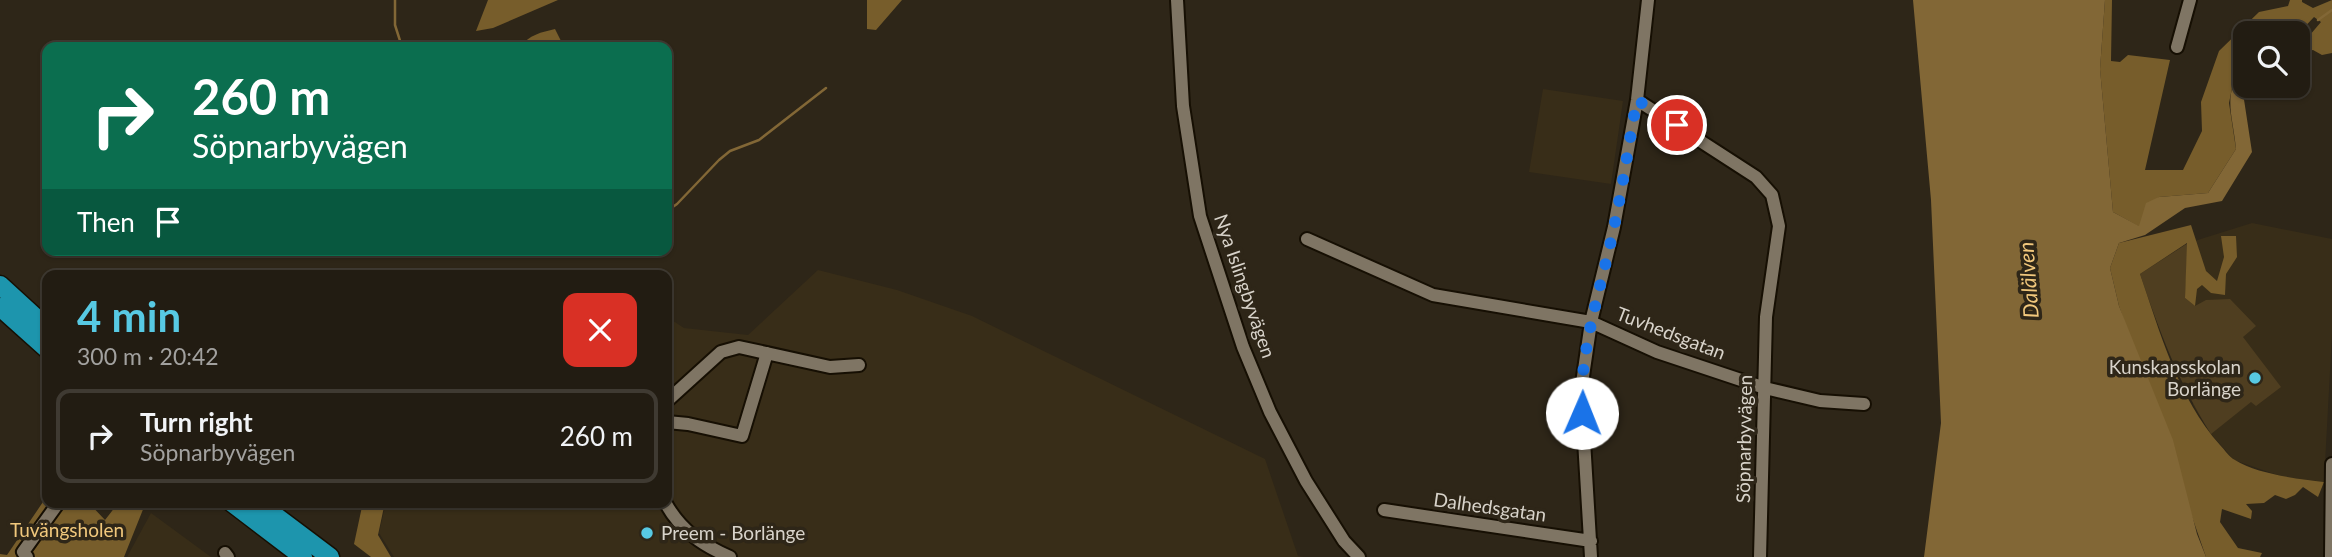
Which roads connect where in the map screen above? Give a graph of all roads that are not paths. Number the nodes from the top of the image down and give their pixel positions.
1 (1177, 0) edge
2 (1648, 0) edge
3 (2190, 0) edge
4 (2177, 47) dead end
5 (1637, 100) junction
6 (1307, 239) dead end
7 (0, 285) edge
8 (0, 307) edge
9 (1591, 322) junction
10 (42, 323) edge
11 (42, 345) edge
12 (767, 353) junction
13 (859, 365) dead end
14 (1765, 388) junction
15 (672, 396) edge
16 (1864, 404) dead end
17 (672, 422) edge
18 (2332, 464) edge
19 (55, 508) edge
20 (238, 508) edge
21 (265, 508) edge
22 (669, 508) edge
23 (1384, 510) dead end
24 (1591, 541) junction
25 (27, 557) edge
26 (303, 557) edge
27 (330, 557) edge
28 (730, 557) edge
29 (1359, 557) edge
30 (1591, 557) edge
31 (1760, 557) edge
32 (2331, 557) edge

1 - 29 street, Nya Islingbyvägen
2 - 5 street
3 - 4 street
5 - 9 street
5 - 14 street, Söpnarbyvägen
6 - 9 street, Tuvhedsgatan
7 - 10 highway
8 - 11 highway
9 - 14 street, Tuvhedsgatan
9 - 24 street
12 - 13 street
12 - 15 street
12 - 17 street
14 - 16 street, Tuvhedsgatan
14 - 31 street, Söpnarbyvägen
18 - 32 street
19 - 25 street
20 - 26 highway
21 - 27 highway
22 - 28 street
23 - 24 street, Dalhedsgatan
24 - 30 street

